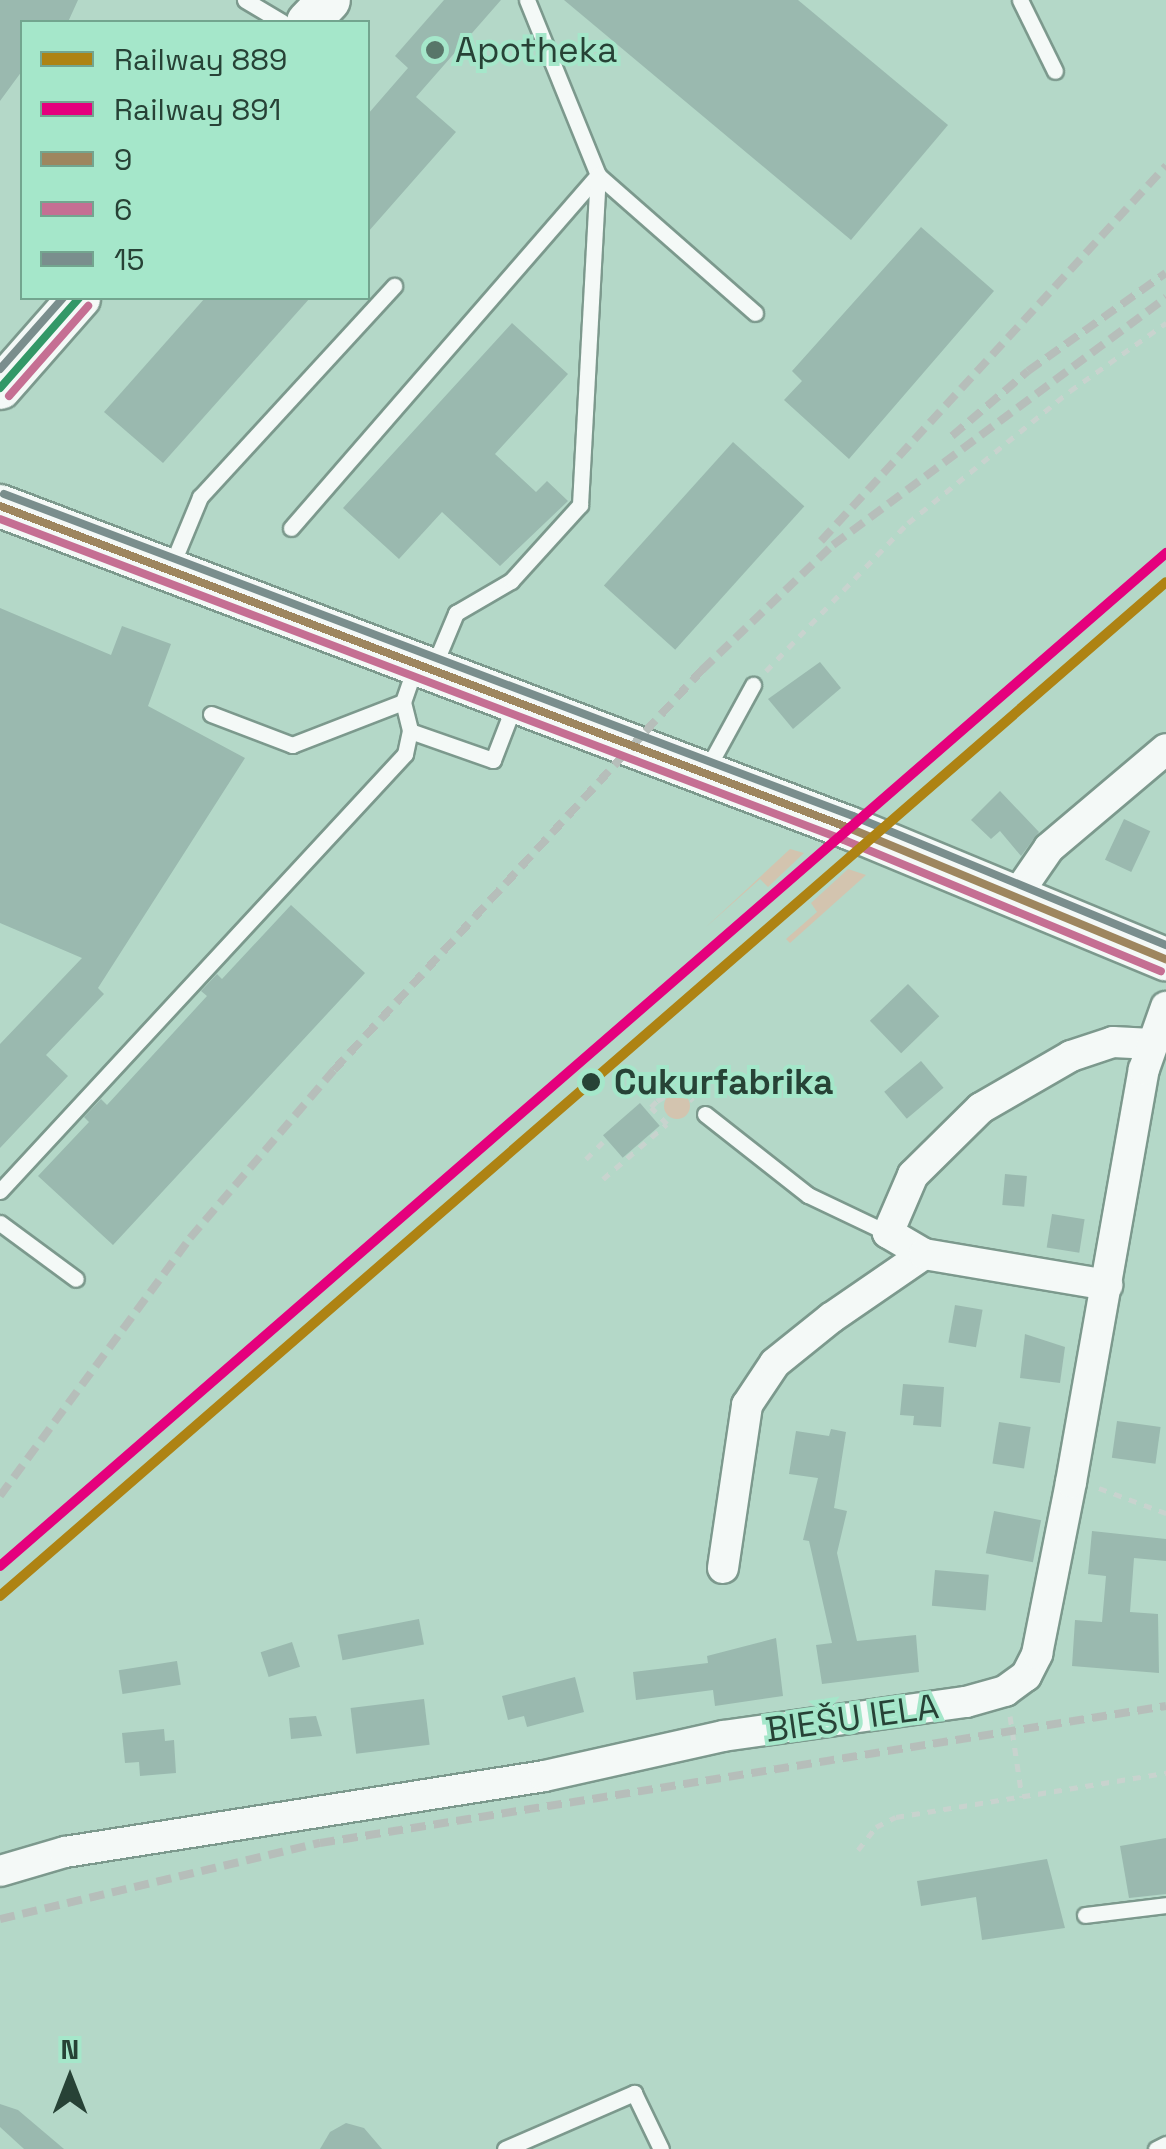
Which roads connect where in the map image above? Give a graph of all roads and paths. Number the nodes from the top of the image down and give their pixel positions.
1 (245, 0) edge
2 (330, 0) edge
3 (527, 0) edge
4 (1020, 0) edge
5 (279, 20) edge
6 (310, 20) edge
7 (1055, 71) dead end
8 (598, 176) junction
9 (394, 286) dead end
10 (77, 300) edge
11 (755, 314) dead end
12 (1166, 323) edge
13 (0, 388) edge
14 (0, 506) edge
15 (291, 528) dead end
16 (170, 571) junction
17 (417, 679) junction
18 (754, 685) joint
19 (515, 703) junction
20 (211, 714) dead end
21 (410, 731) junction
22 (1166, 749) edge
23 (704, 772) junction
24 (1016, 896) junction
25 (1166, 959) edge
26 (1166, 1007) edge
27 (1152, 1044) junction
28 (705, 1114) joint
29 (604, 1142) dead end
30 (586, 1159) dead end
31 (604, 1179) dead end
32 (0, 1191) edge
33 (0, 1224) edge
34 (888, 1233) junction
35 (924, 1254) junction
36 (76, 1279) dead end
37 (1107, 1285) junction
38 (1071, 1482) junction
39 (1166, 1513) edge
40 (722, 1568) dead end
41 (1005, 1690) junction
42 (1166, 1773) edge
43 (1022, 1798) junction
44 (858, 1850) dead end
45 (0, 1871) edge
46 (1166, 1905) edge
47 (1085, 1915) dead end
48 (1166, 2144) edge
49 (504, 2149) edge
50 (661, 2149) edge
51 (1156, 2149) edge

1 - 5 lane
2 - 6 main road
3 - 8 lane
4 - 7 lane
8 - 11 lane
8 - 15 lane
8 - 17 lane
9 - 16 lane
10 - 13 main road
12 - 18 path
14 - 16 main road
16 - 17 main road
17 - 19 main road
17 - 20 lane
17 - 21 lane
18 - 23 lane
19 - 21 lane
19 - 23 main road
21 - 32 lane
22 - 24 street
23 - 24 main road
24 - 25 main road
26 - 27 street
27 - 34 street
27 - 37 street
28 - 31 path
28 - 34 lane
29 - 30 path
33 - 36 lane
34 - 35 street
35 - 37 street
35 - 40 street
37 - 38 street
38 - 39 path
38 - 41 street
41 - 43 path
41 - 45 street, BIEŠU IELA
42 - 43 path
43 - 44 path
46 - 47 lane
48 - 51 lane
49 - 50 lane

